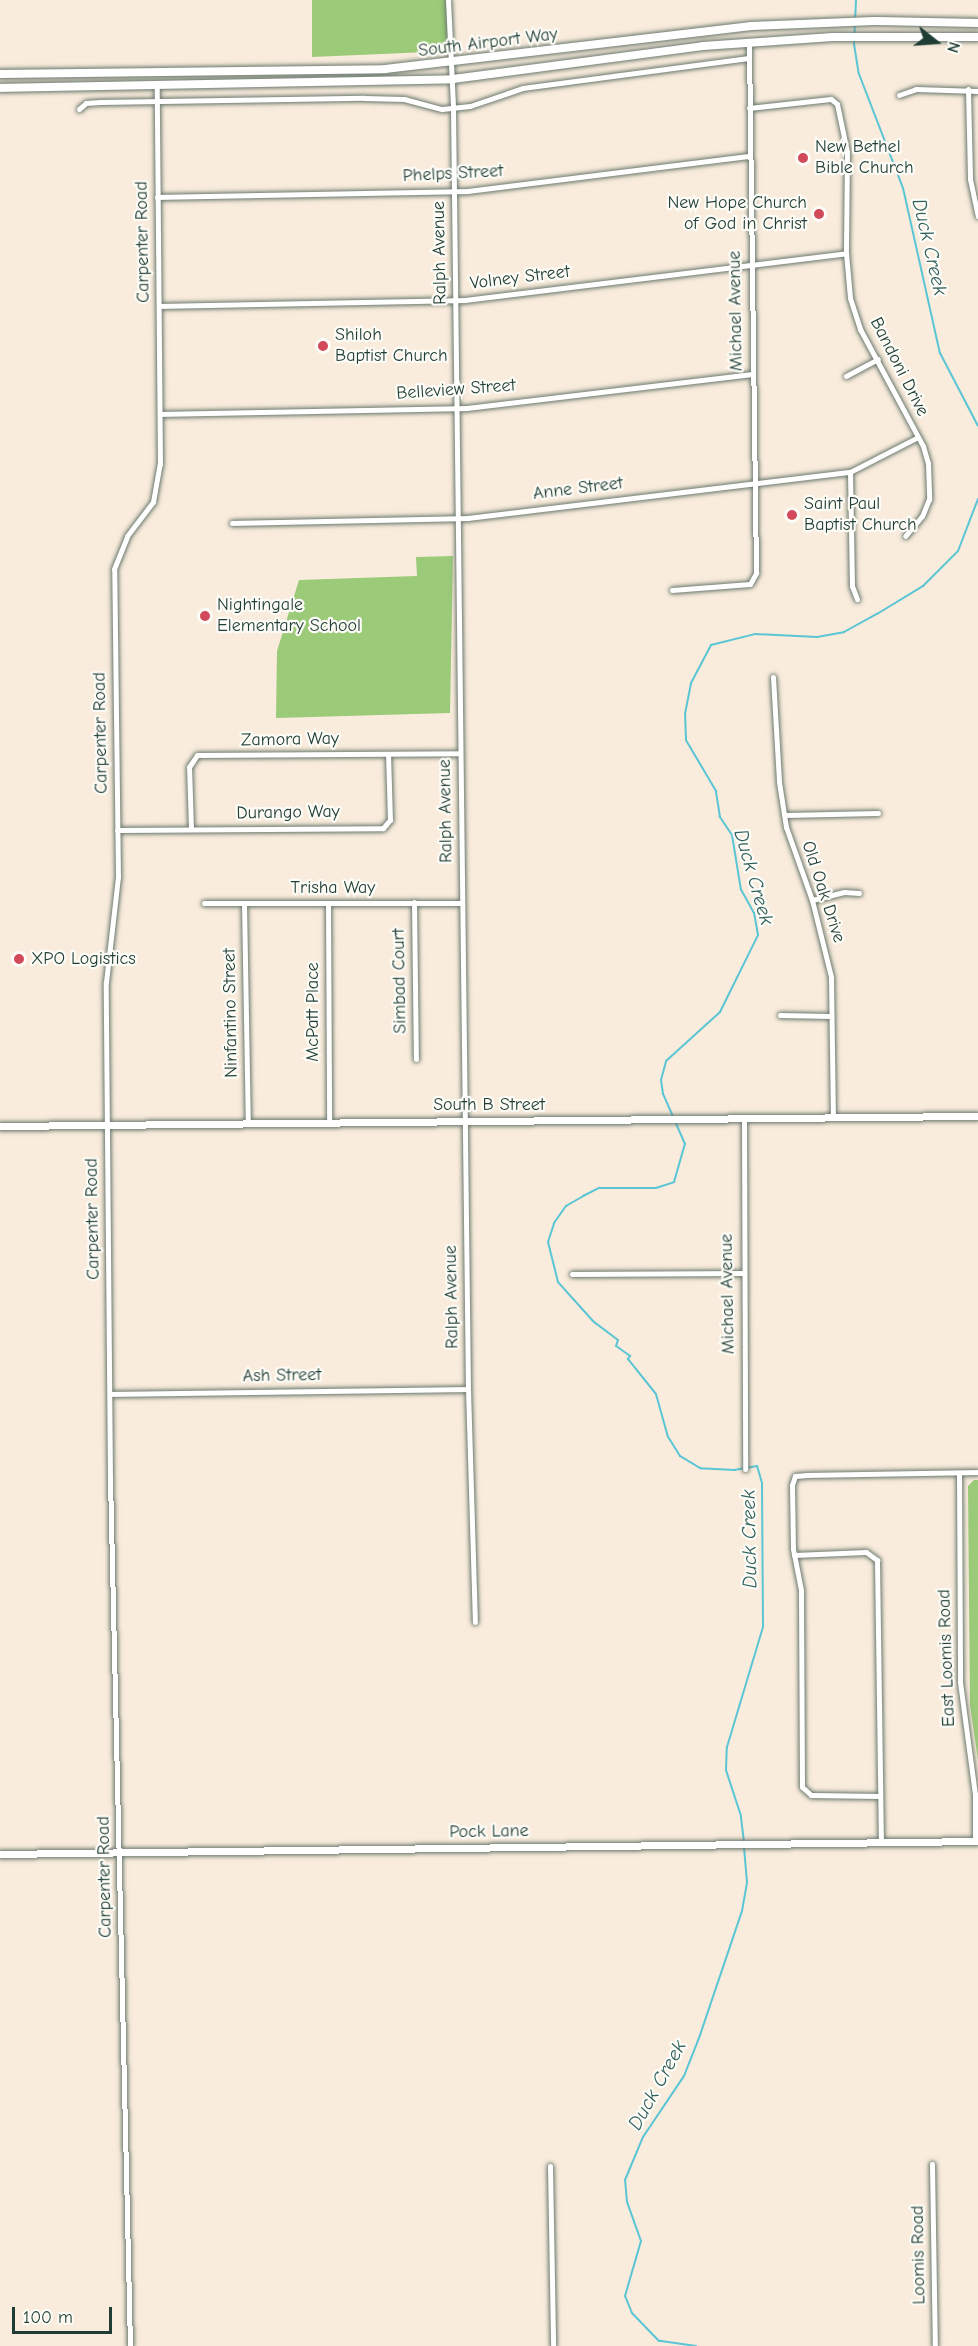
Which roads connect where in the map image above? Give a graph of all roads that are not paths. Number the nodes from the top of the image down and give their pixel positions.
1 (448, 0) edge
2 (978, 23) edge
3 (978, 37) edge
4 (749, 42) junction
5 (748, 58) junction
6 (452, 64) junction
7 (0, 74) edge
8 (453, 79) junction
9 (157, 85) junction
10 (0, 88) edge
11 (968, 89) junction
12 (978, 91) edge
13 (899, 95) dead end
14 (156, 102) junction
15 (453, 108) junction
16 (749, 108) junction
17 (79, 109) dead end
18 (750, 156) junction
19 (970, 167) junction
20 (978, 167) edge
21 (454, 191) junction
22 (157, 197) junction
23 (978, 216) edge
24 (846, 253) junction
25 (751, 267) junction
26 (456, 301) junction
27 (159, 306) junction
28 (878, 359) junction
29 (752, 374) junction
30 (846, 376) dead end
31 (457, 408) junction
32 (160, 414) junction
33 (918, 437) junction
34 (850, 472) junction
35 (753, 483) junction
36 (458, 518) junction
37 (232, 523) dead end
38 (905, 536) dead end
39 (672, 590) dead end
40 (857, 599) dead end
41 (773, 677) dead end
42 (460, 753) junction
43 (388, 754) junction
44 (878, 813) dead end
45 (785, 815) junction
46 (191, 829) junction
47 (117, 830) junction
48 (859, 893) dead end
49 (812, 900) junction
50 (414, 902) junction
51 (204, 903) dead end
52 (244, 903) junction
53 (328, 903) junction
54 (462, 903) junction
55 (780, 1015) dead end
56 (831, 1016) junction
57 (416, 1059) dead end
58 (978, 1116) edge
59 (833, 1118) junction
60 (744, 1119) junction
61 (465, 1120) junction
62 (329, 1122) junction
63 (248, 1123) junction
64 (107, 1125) junction
65 (0, 1126) edge
66 (743, 1273) junction
67 (572, 1274) dead end
68 (468, 1389) junction
69 (110, 1394) junction
70 (745, 1469) dead end
71 (978, 1472) edge
72 (959, 1474) junction
73 (794, 1555) junction
74 (475, 1622) dead end
75 (880, 1796) junction
76 (976, 1840) edge
77 (881, 1842) junction
78 (119, 1852) junction
79 (0, 1854) edge
80 (932, 2164) dead end
81 (550, 2166) dead end
82 (130, 2346) edge
83 (553, 2346) edge
84 (935, 2346) edge

1 - 6 street, Ralph Avenue
2 - 6 main road, South Airport Way
3 - 4 main road, South Airport Way
4 - 5 street, Michael Avenue
4 - 8 main road, South Airport Way
5 - 15 street
5 - 16 street, Michael Avenue
6 - 7 main road, South Airport Way
6 - 8 street, Ralph Avenue
8 - 9 main road, South Airport Way
8 - 15 street, Ralph Avenue
9 - 10 main road, South Airport Way
9 - 14 street, Carpenter Road
11 - 12 street
11 - 13 street
11 - 19 street
14 - 15 street
14 - 17 street
14 - 22 street, Carpenter Road
15 - 21 street, Ralph Avenue
16 - 18 street, Michael Avenue
16 - 24 street, Bandoni Drive
18 - 21 street, Phelps Street
18 - 25 street, Michael Avenue
19 - 20 street
19 - 23 street
21 - 22 street, Phelps Street
21 - 26 street, Ralph Avenue
22 - 27 street, Carpenter Road
24 - 25 street, Volney Street
24 - 28 street, Bandoni Drive
25 - 26 street, Volney Street
25 - 29 street, Michael Avenue
26 - 27 street, Volney Street
26 - 31 street, Ralph Avenue
27 - 32 street, Carpenter Road
28 - 30 street
28 - 33 street, Bandoni Drive
29 - 31 street, Belleview Street
29 - 35 street, Michael Avenue
31 - 32 street, Belleview Street
31 - 36 street, Ralph Avenue
32 - 47 street, Carpenter Road
33 - 34 street, Anne Street
33 - 38 street, Bandoni Drive
34 - 35 street, Anne Street
34 - 40 street
35 - 36 street, Anne Street
35 - 39 street, Michael Avenue
36 - 37 street, Anne Street
36 - 42 street, Ralph Avenue
41 - 45 street, Old Oak Drive
42 - 43 street, Zamora Way
42 - 54 street, Ralph Avenue
43 - 46 street, Durango Way
43 - 46 street, Zamora Way
44 - 45 street
45 - 49 street, Old Oak Drive
46 - 47 street, Durango Way
47 - 64 street, Carpenter Road
48 - 49 street
49 - 56 street, Old Oak Drive
50 - 53 street, Trisha Way
50 - 54 street, Trisha Way
50 - 57 street, Simbad Court
51 - 52 street, Trisha Way
52 - 53 street, Trisha Way
52 - 63 street, Ninfantino Street
53 - 62 street, McPatt Place
54 - 61 street, Ralph Avenue
55 - 56 street
56 - 59 street, Old Oak Drive
58 - 59 street, South B Street
59 - 60 street, South B Street
60 - 61 street, South B Street
60 - 66 street, Michael Avenue
61 - 62 street, South B Street
61 - 68 street, Ralph Avenue
62 - 63 street, South B Street
63 - 64 street, South B Street
64 - 65 street, South B Street
64 - 69 street, Carpenter Road
66 - 67 street
66 - 70 street, Michael Avenue
68 - 69 street, Ash Street
68 - 74 street, Ralph Avenue
69 - 78 street, Carpenter Road
71 - 72 street
72 - 73 street
72 - 76 street, East Loomis Road
73 - 75 street
73 - 75 street
75 - 77 street
76 - 77 street, Pock Lane
77 - 78 street, Pock Lane
78 - 79 street, Pock Lane
78 - 82 street, Carpenter Road
80 - 84 street, Loomis Road
81 - 83 street

